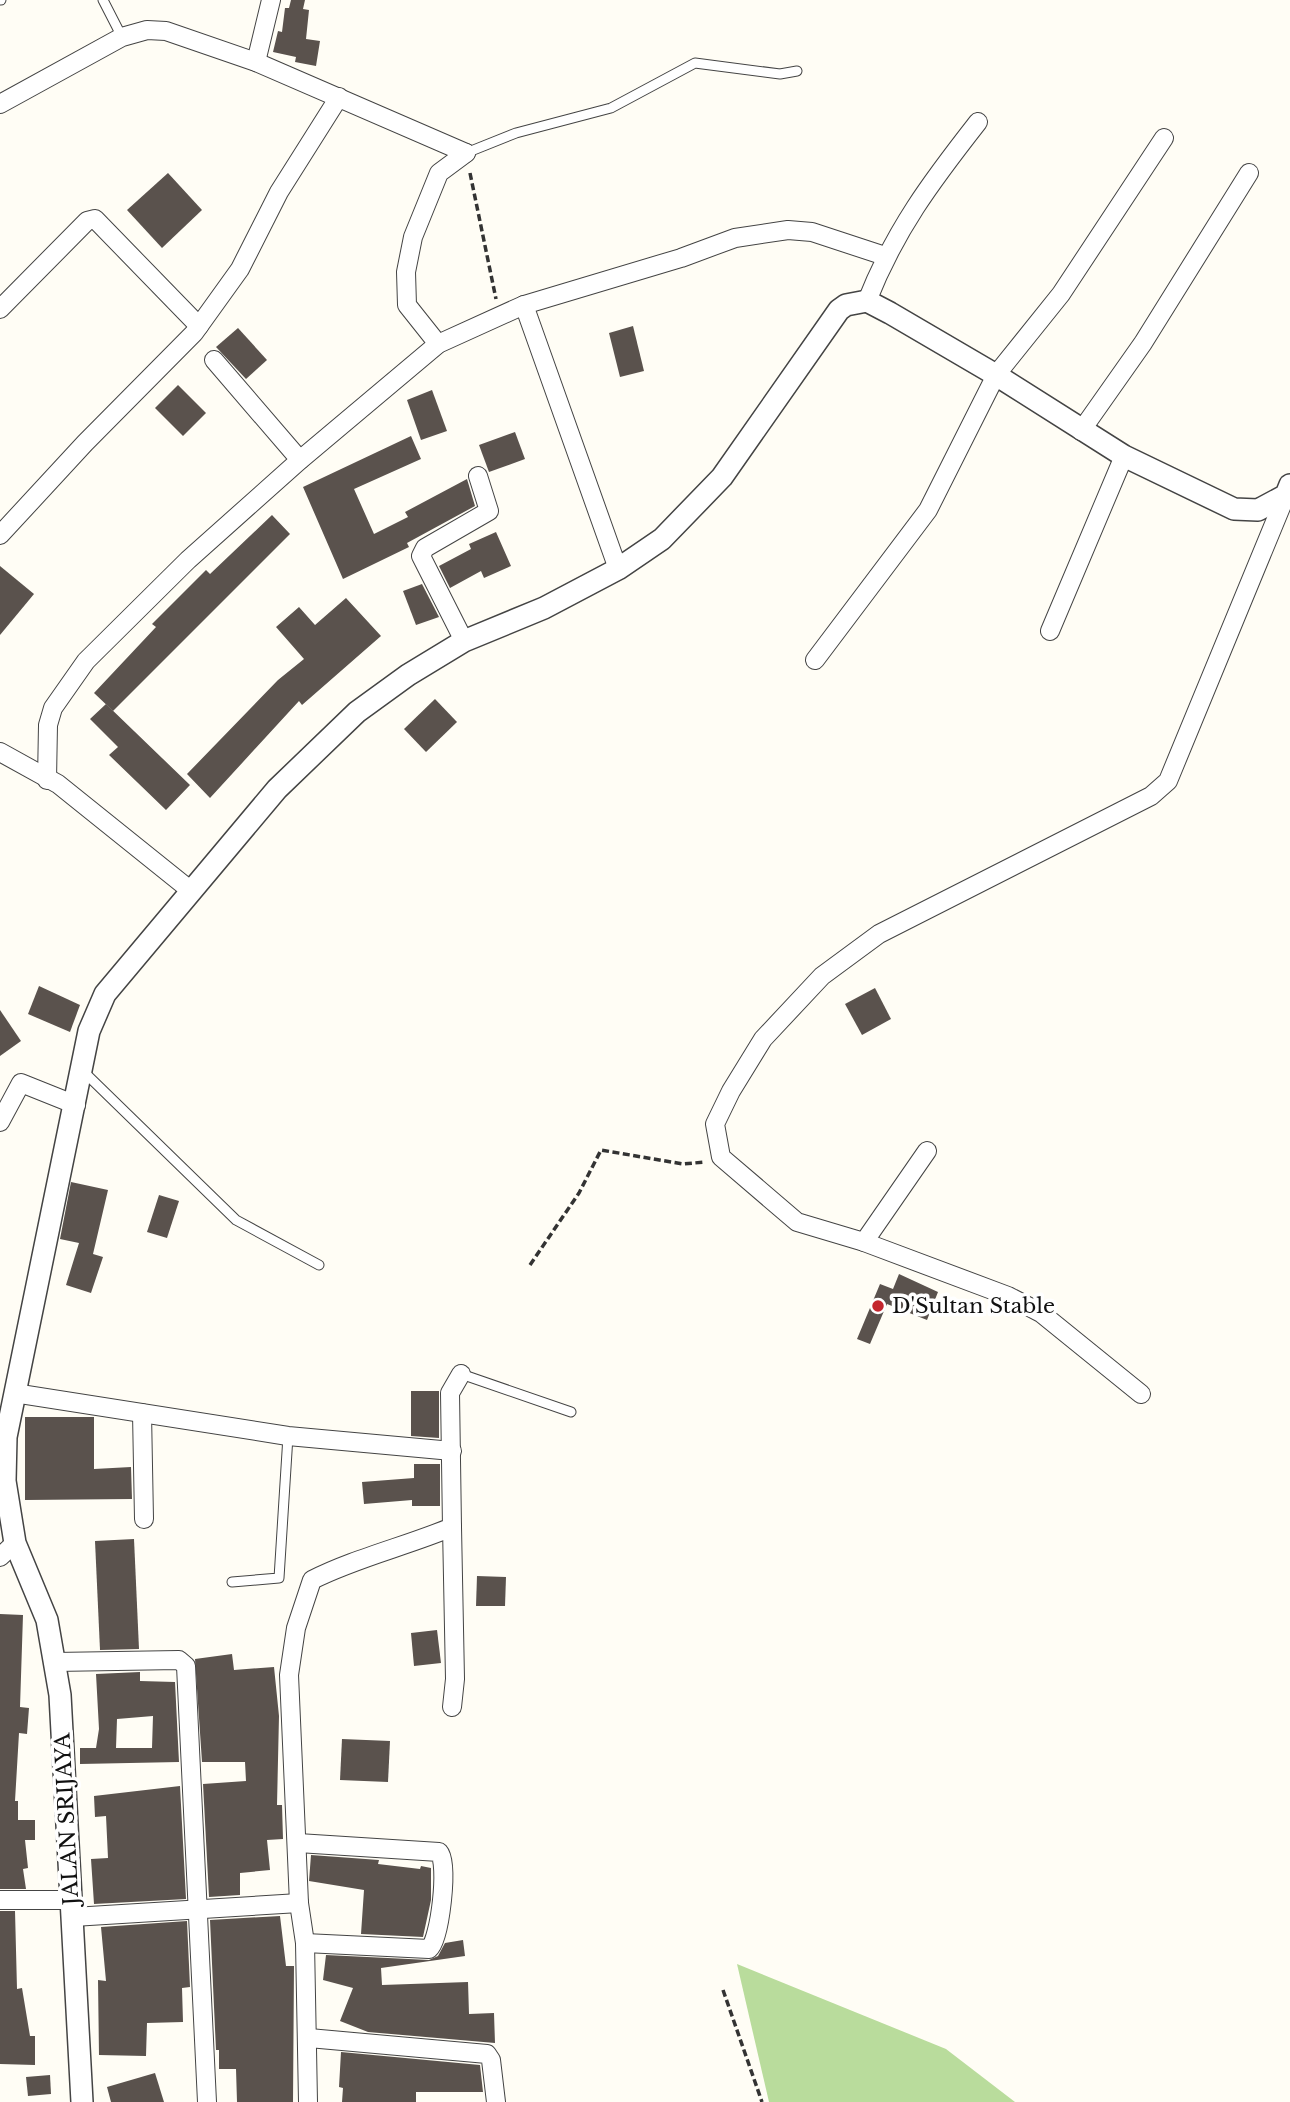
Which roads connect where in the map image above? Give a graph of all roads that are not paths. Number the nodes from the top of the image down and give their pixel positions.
1 (103, 0) edge
2 (271, 0) edge
3 (122, 37) junction
4 (256, 62) junction
5 (797, 71) dead end
6 (339, 97) junction
7 (0, 104) edge
8 (978, 122) dead end
9 (1164, 138) dead end
10 (466, 153) junction
11 (1249, 173) dead end
12 (885, 256) junction
13 (867, 302) junction
14 (524, 305) junction
15 (0, 309) edge
16 (199, 326) junction
17 (438, 344) junction
18 (214, 360) dead end
19 (996, 375) junction
20 (1081, 431) junction
21 (1124, 456) junction
22 (300, 460) junction
23 (478, 476) dead end
24 (1288, 490) edge
25 (1283, 518) edge
26 (0, 535) edge
27 (618, 569) junction
28 (1050, 631) dead end
29 (464, 641) junction
30 (815, 660) dead end
31 (3, 758) edge
32 (47, 780) junction
33 (190, 890) junction
34 (83, 1071) junction
35 (76, 1105) junction
36 (0, 1122) edge
37 (927, 1151) dead end
38 (864, 1242) junction
39 (319, 1265) dead end
40 (461, 1374) joint
41 (15, 1393) junction
42 (1141, 1394) dead end
43 (571, 1412) dead end
44 (142, 1413) junction
45 (288, 1436) junction
46 (452, 1451) junction
47 (144, 1519) dead end
48 (452, 1527) junction
49 (5, 1550) edge
50 (232, 1582) dead end
51 (54, 1662) junction
52 (452, 1707) dead end
53 (298, 1843) junction
54 (0, 1900) edge
55 (299, 1903) junction
56 (198, 1908) junction
57 (72, 1909) junction
58 (305, 1942) junction
59 (309, 2038) junction
60 (82, 2102) edge
61 (207, 2102) edge
62 (308, 2102) edge
63 (496, 2102) edge

1 - 3 lane
2 - 4 street
3 - 4 street
3 - 7 street
4 - 6 street
5 - 10 lane
6 - 10 street
6 - 16 street
8 - 12 street
9 - 19 street
10 - 17 street
11 - 20 street
12 - 13 street
12 - 14 street
13 - 19 street
13 - 27 street, JALAN SRIJAYA
14 - 17 street
14 - 27 street
15 - 16 street
16 - 26 street
17 - 22 street
18 - 22 street
19 - 20 street
19 - 30 street
20 - 21 street
21 - 24 street
21 - 28 street
22 - 32 street
23 - 29 street
24 - 25 street
25 - 38 street
27 - 29 street, JALAN SRIJAYA
29 - 33 street, JALAN SRIJAYA
31 - 32 street
32 - 33 street
33 - 34 street, JALAN SRIJAYA
34 - 35 street, JALAN SRIJAYA
34 - 39 lane
35 - 36 street
35 - 41 street, JALAN SRIJAYA
37 - 38 street
38 - 42 street
40 - 43 lane
40 - 46 street
41 - 44 street
41 - 49 street, JALAN SRIJAYA
44 - 45 street
44 - 47 street
45 - 46 street
45 - 50 lane
46 - 48 street
48 - 52 street
48 - 53 street
49 - 51 street, JALAN SRIJAYA
51 - 56 street
51 - 57 street, JALAN SRIJAYA
53 - 55 street
53 - 58 street
54 - 57 street
55 - 56 street
55 - 58 street
56 - 57 street
56 - 61 street
57 - 60 street, JALAN SRIJAYA
58 - 59 street
59 - 62 street
59 - 63 street

